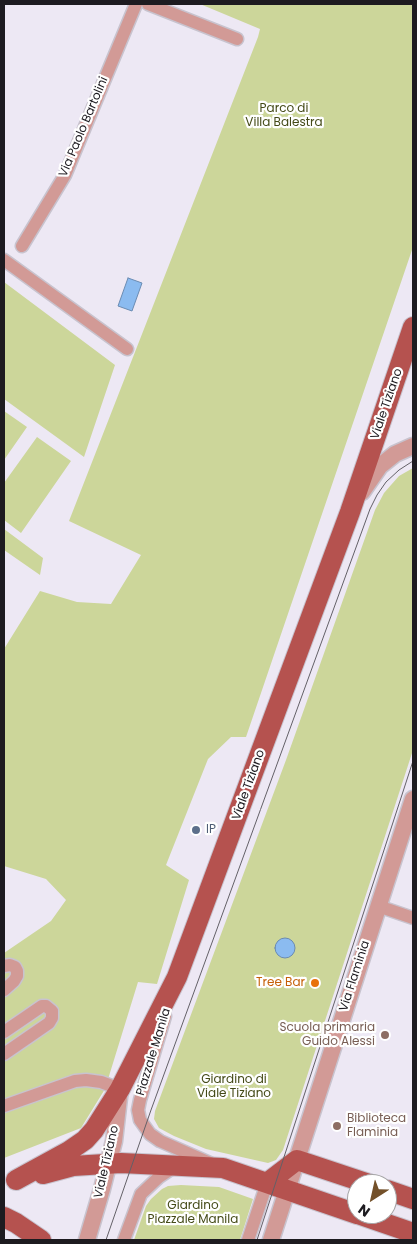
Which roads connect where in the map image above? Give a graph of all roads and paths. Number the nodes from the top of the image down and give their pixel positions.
1 (136, 4) edge
2 (148, 4) edge
3 (237, 38) dead end
4 (22, 246) dead end
5 (4, 260) edge
6 (413, 327) edge
7 (127, 349) dead end
8 (413, 446) edge
9 (350, 512) junction
10 (413, 799) edge
11 (378, 906) junction
12 (413, 918) edge
13 (4, 966) edge
14 (177, 977) junction
15 (4, 990) edge
16 (4, 1032) edge
17 (4, 1054) edge
18 (120, 1089) junction
19 (4, 1106) edge
20 (297, 1160) junction
21 (109, 1164) junction
22 (176, 1166) junction
23 (223, 1168) junction
24 (347, 1177) edge
25 (10, 1183) edge
26 (267, 1183) junction
27 (287, 1190) junction
28 (397, 1193) edge
29 (413, 1199) edge
30 (347, 1211) edge
31 (4, 1218) edge
32 (386, 1224) edge
33 (413, 1233) edge
34 (41, 1240) edge
35 (87, 1240) edge
36 (124, 1240) edge
37 (248, 1240) edge
38 (272, 1240) edge

1 - 4 street, Via Paolo Bartolini
2 - 3 street
5 - 7 street
6 - 9 main road, Viale Tiziano
8 - 9 street
9 - 14 main road, Viale Tiziano
10 - 11 street, Via Flaminia
11 - 12 street
11 - 20 street, Via Flaminia
13 - 15 street
14 - 18 main road, Viale Tiziano
14 - 23 street, Piazzale Manila
16 - 17 street
18 - 19 street
18 - 21 street, Viale Tiziano
18 - 25 main road
20 - 24 main road
20 - 26 main road
20 - 27 street, Via Flaminia
21 - 22 main road, Piazzale Manila
21 - 25 main road, Piazzale Manila
21 - 35 street, Viale Tiziano
22 - 23 main road, Piazzale Manila
22 - 36 street
23 - 26 main road, Piazzale Manila
26 - 27 main road, Piazzale Manila
26 - 37 street
27 - 30 main road, Piazzale Manila
27 - 38 street, Via Flaminia
28 - 29 main road
31 - 34 main road
32 - 33 main road, Piazzale Manila

